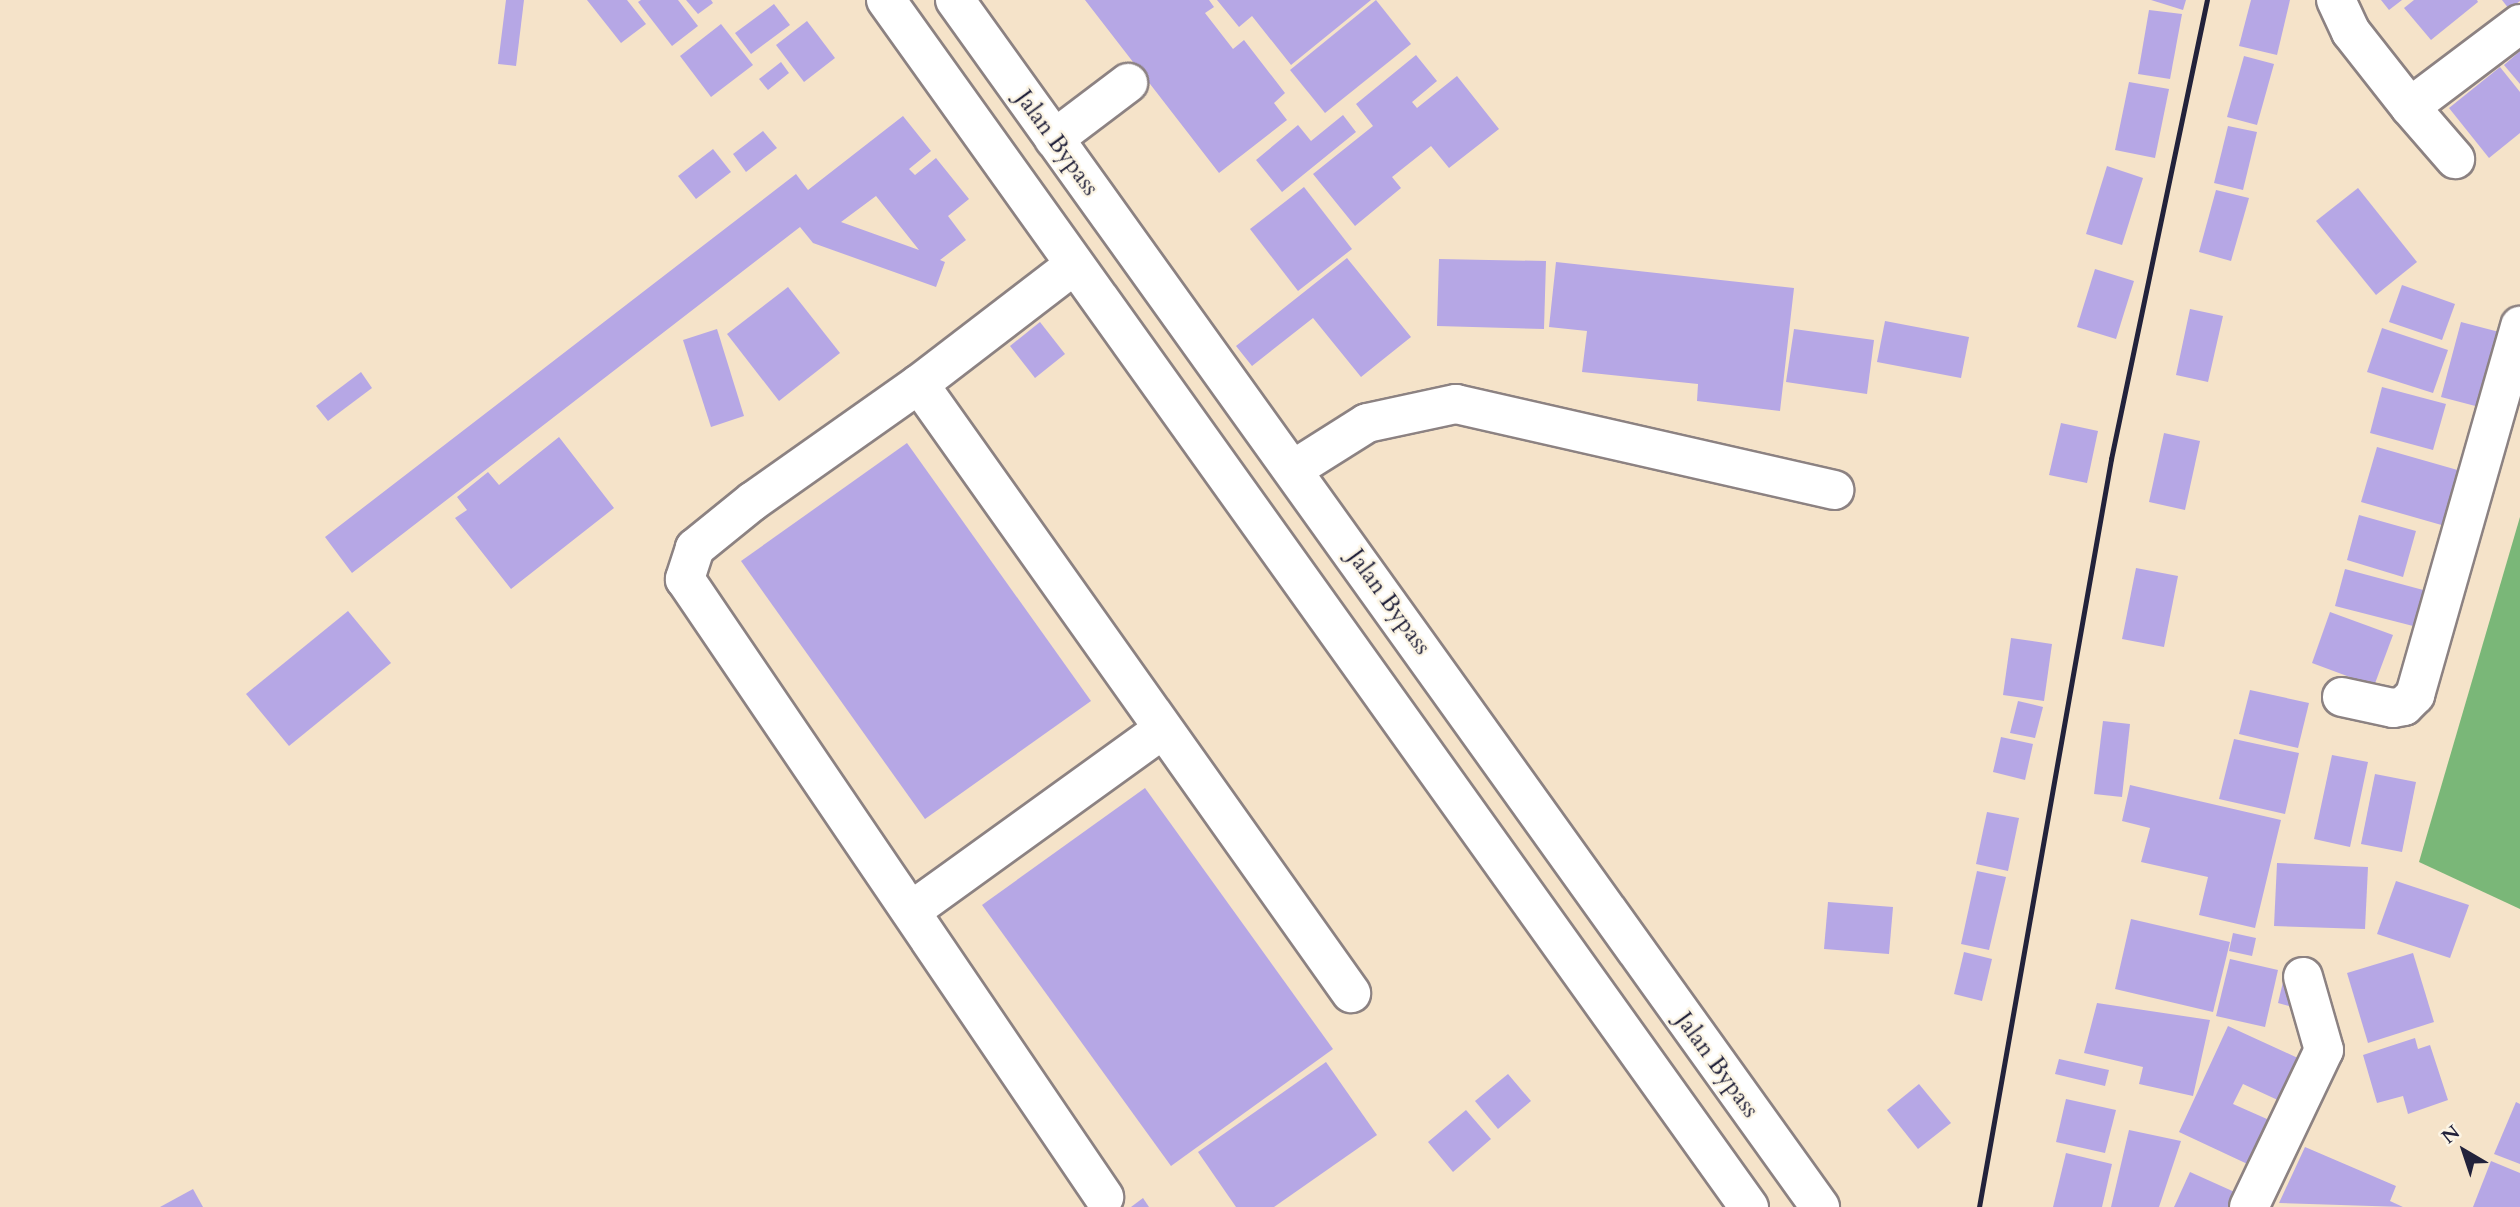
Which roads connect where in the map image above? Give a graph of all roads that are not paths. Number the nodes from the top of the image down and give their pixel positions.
1 (886, 0) edge
2 (955, 0) edge
3 (2336, 0) edge
4 (2520, 24) edge
5 (1128, 83) dead end
6 (2410, 107) junction
7 (1054, 139) junction
8 (2455, 159) dead end
9 (1073, 265) junction
10 (2520, 326) edge
11 (919, 384) junction
12 (1294, 469) junction
13 (1834, 490) dead end
14 (2342, 697) dead end
15 (1162, 730) junction
16 (911, 911) junction
17 (2303, 977) dead end
18 (1351, 993) dead end
19 (1104, 1197) dead end
20 (1749, 1207) edge
21 (1820, 1207) edge
22 (2249, 1207) edge

1 - 9 main road
2 - 7 main road, Jalan Bypass
3 - 6 main road
4 - 6 main road
5 - 7 main road
6 - 8 main road
7 - 12 main road, Jalan Bypass
9 - 11 main road
9 - 20 main road
10 - 14 main road
11 - 15 main road
11 - 16 main road
12 - 13 main road
12 - 21 main road, Jalan Bypass
15 - 16 main road
15 - 18 main road
16 - 19 main road
17 - 22 main road

